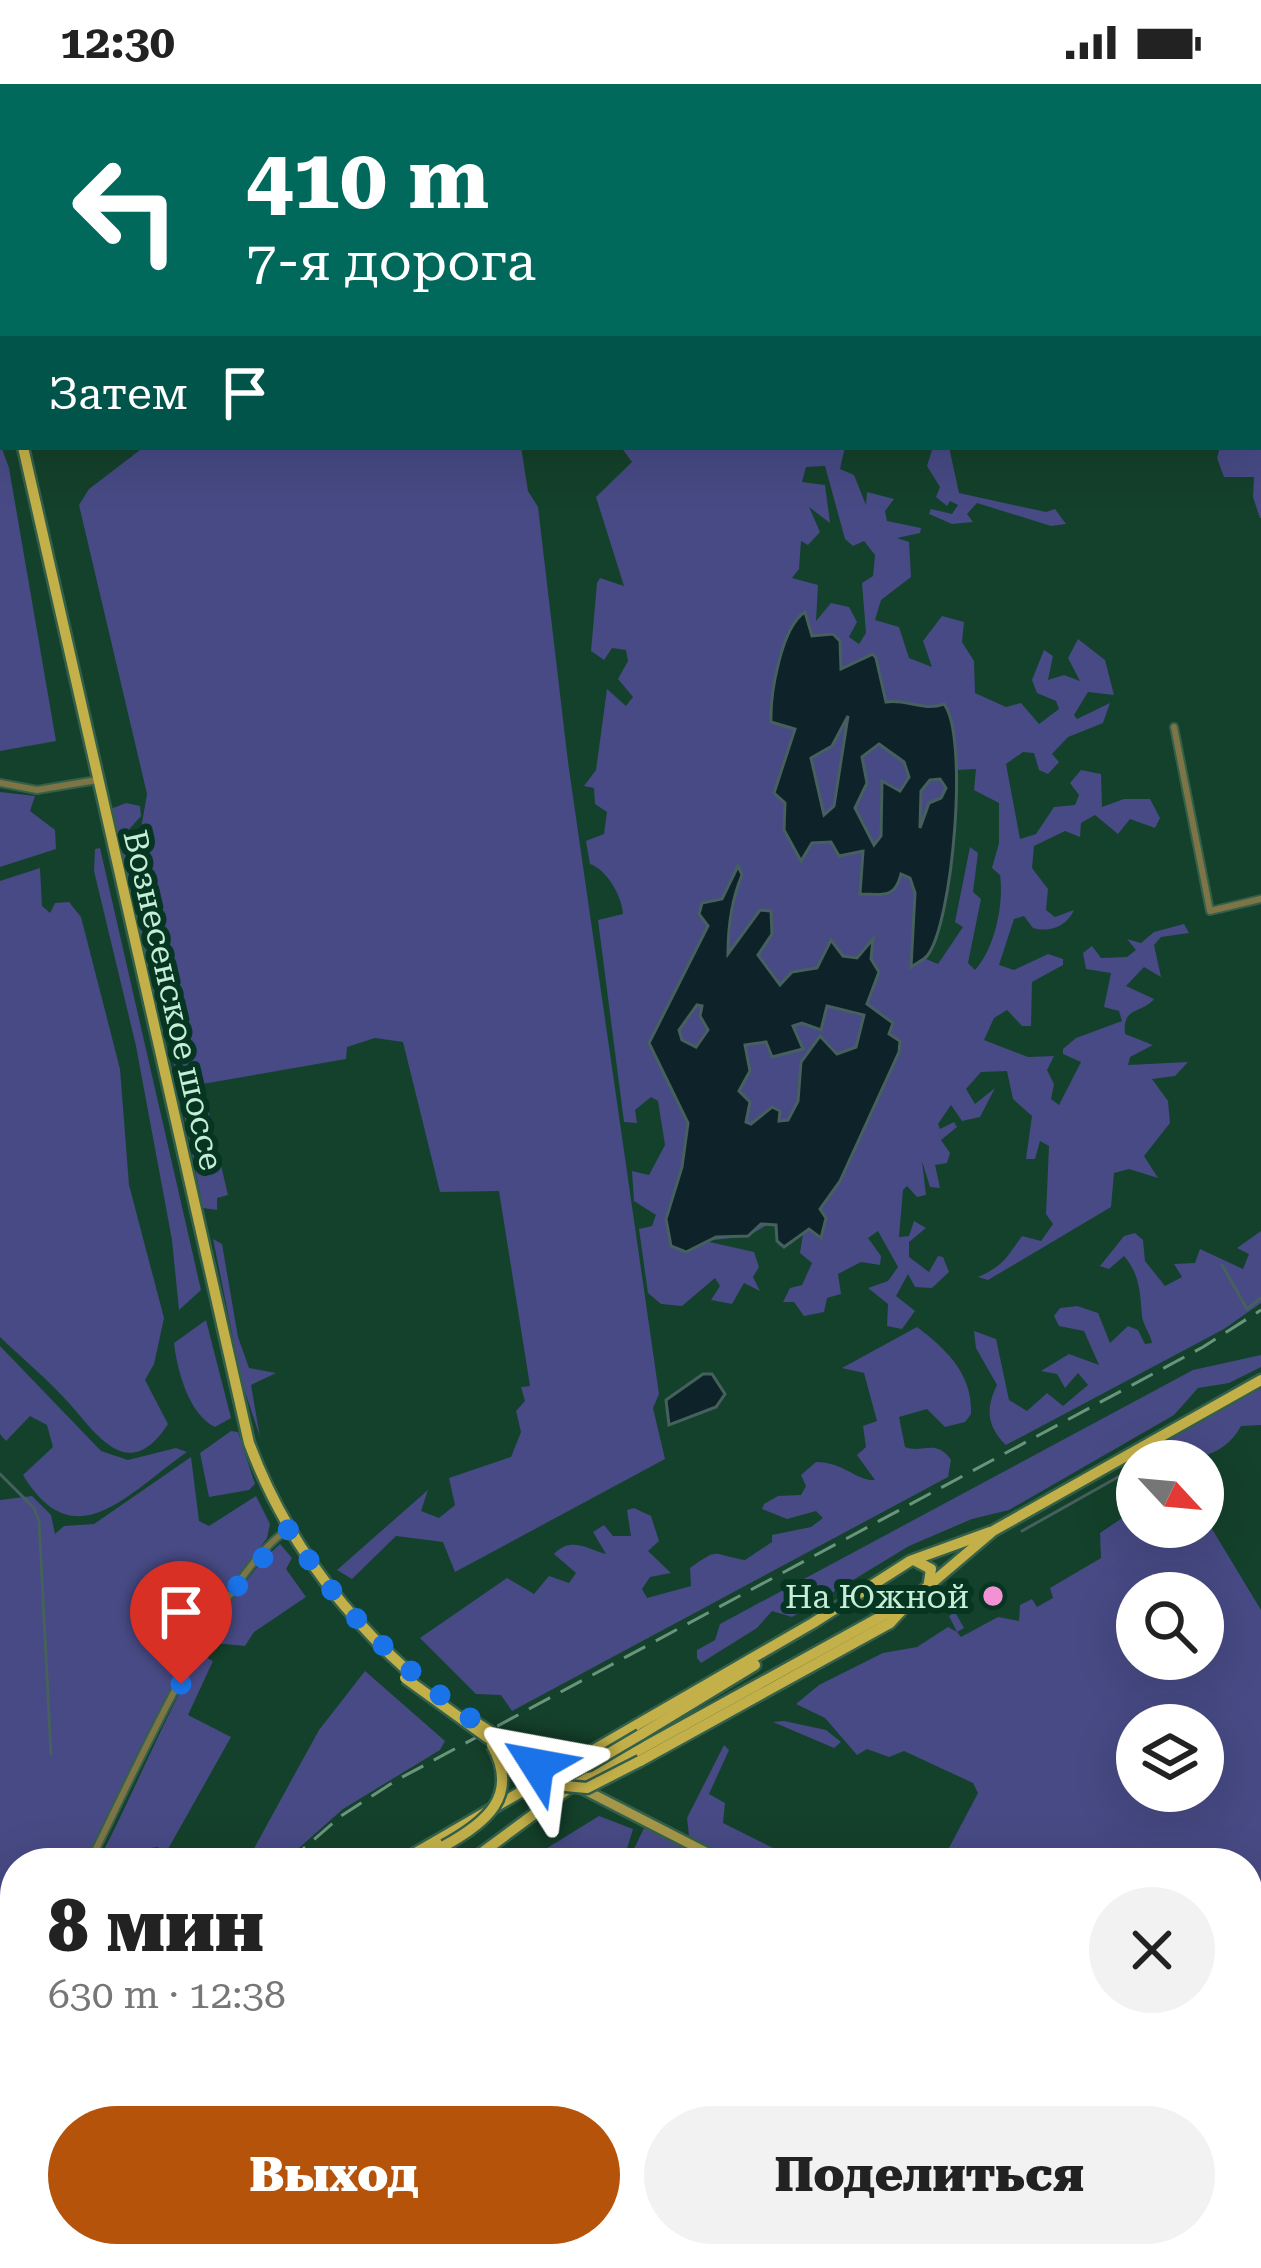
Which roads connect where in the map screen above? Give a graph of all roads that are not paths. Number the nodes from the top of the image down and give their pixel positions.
1 (24, 450) edge
2 (1174, 728) dead end
3 (98, 779) junction
4 (0, 783) edge
5 (1261, 899) edge
6 (1261, 1380) edge
7 (289, 1529) junction
8 (993, 1531) junction
9 (910, 1561) junction
10 (925, 1591) junction
11 (913, 1599) junction
12 (813, 1623) junction
13 (407, 1675) junction
14 (490, 1742) junction
15 (602, 1769) junction
16 (574, 1785) junction
17 (602, 1798) junction
18 (97, 1848) edge
19 (424, 1848) edge
20 (441, 1848) edge
21 (488, 1848) edge
22 (698, 1848) edge

1 - 3 main road, Вознесенское шоссе
2 - 5 street
3 - 4 street
3 - 7 main road, Вознесенское шоссе
6 - 8 main road
7 - 13 main road, Вознесенское шоссе
7 - 18 street
8 - 9 main road
8 - 10 main road
9 - 10 main road
9 - 12 main road
10 - 11 main road
11 - 14 main road, Вознесенское шоссе, bridge
11 - 15 main road
12 - 13 main road, Вознесенское шоссе, bridge
12 - 19 main road
13 - 14 main road, Вознесенское шоссе, bridge
14 - 20 main road, bridge
15 - 16 main road
15 - 17 street
16 - 17 street
16 - 21 main road
17 - 22 street

